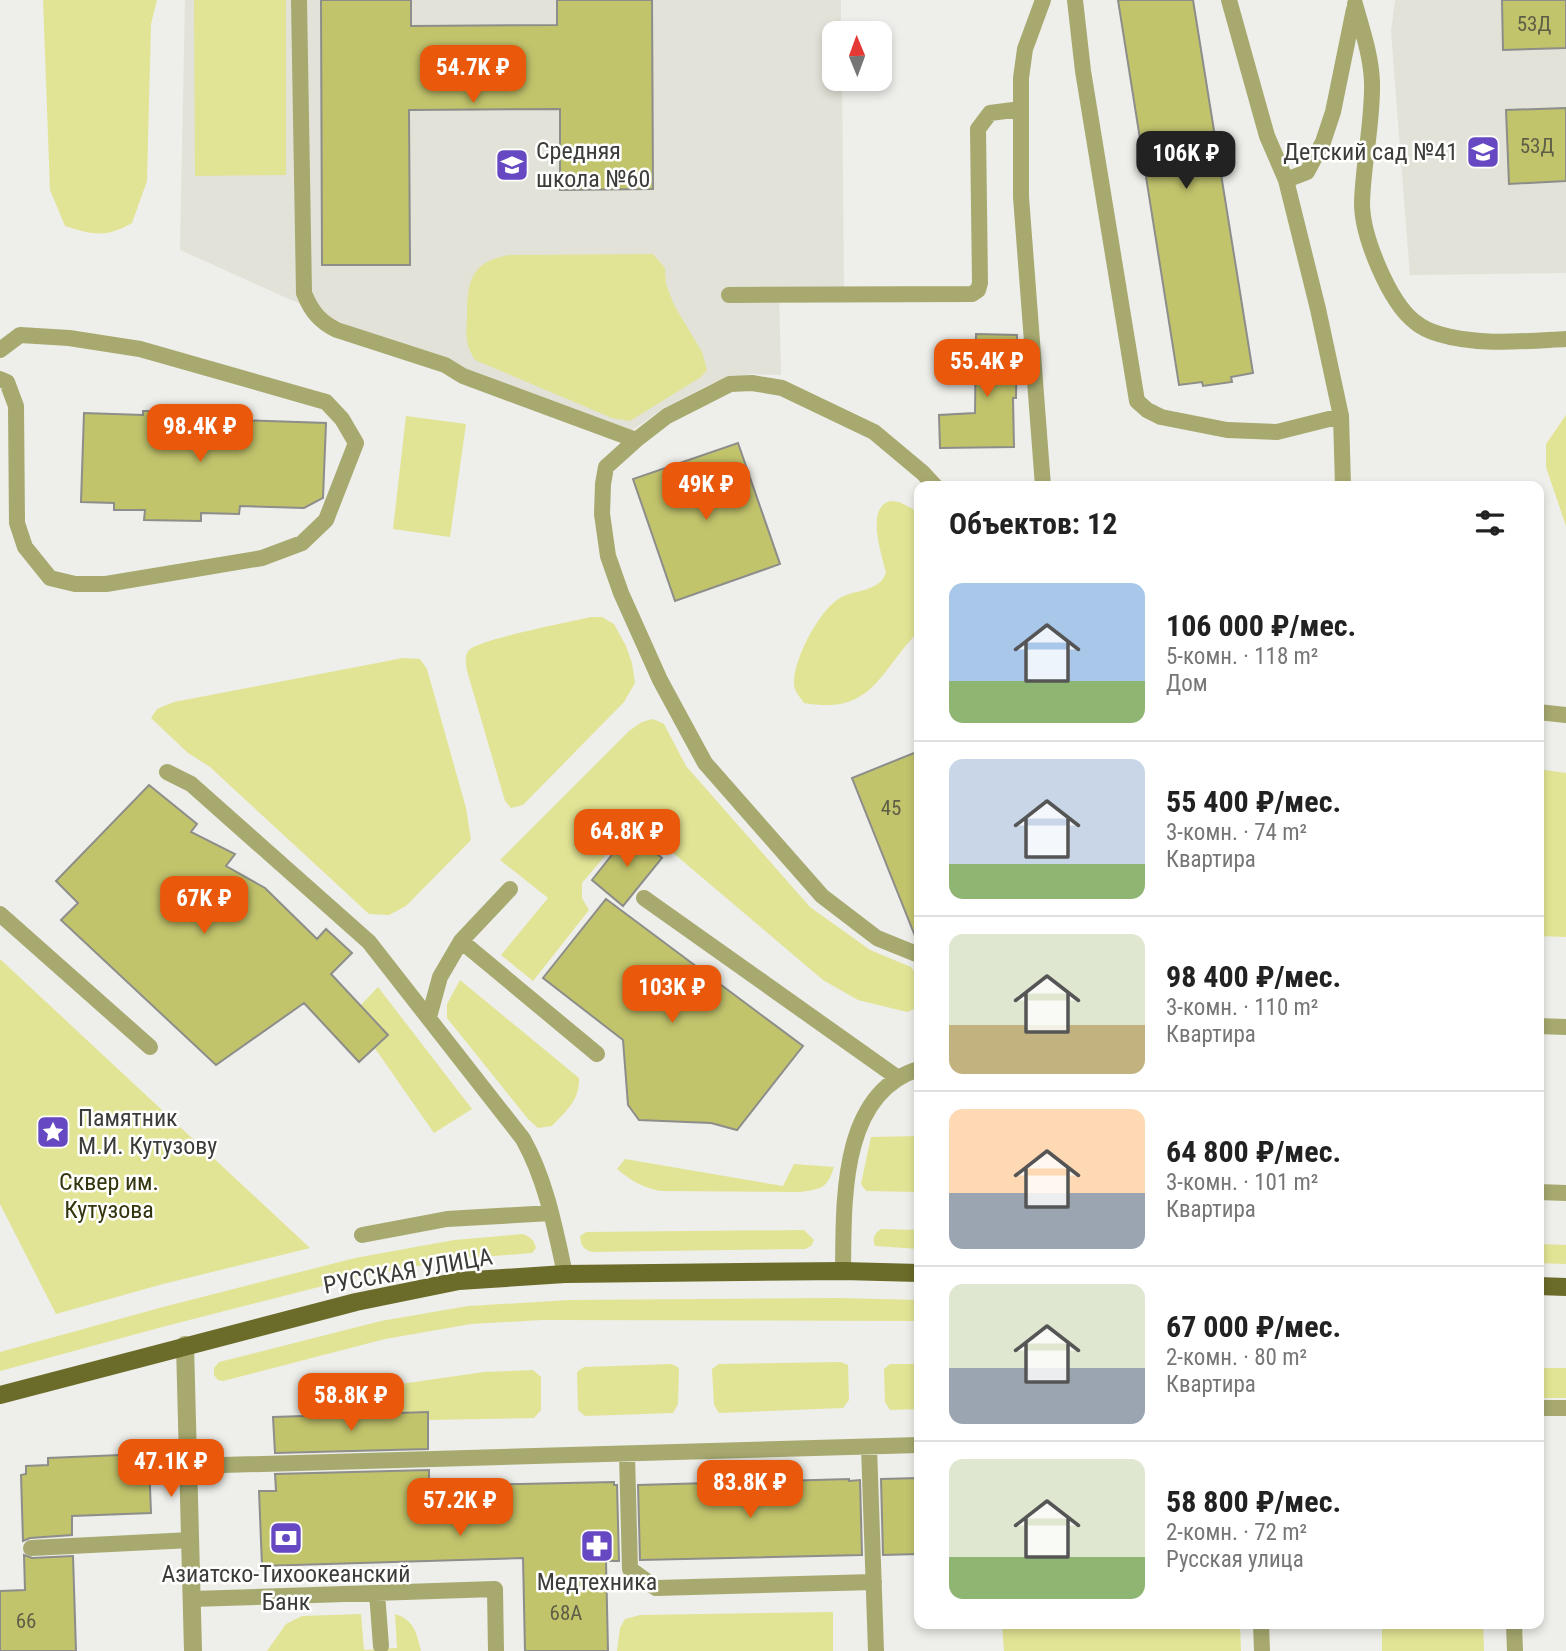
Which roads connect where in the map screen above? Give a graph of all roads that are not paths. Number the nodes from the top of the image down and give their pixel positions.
1 (299, 0) edge
2 (1043, 0) edge
3 (1075, 0) edge
4 (1228, 0) edge
5 (1355, 2) edge
6 (1021, 110) junction
7 (1286, 180) junction
8 (729, 295) dead end
9 (1566, 339) edge
10 (0, 350) edge
11 (0, 379) edge
12 (1342, 416) junction
13 (636, 440) junction
14 (930, 481) edge
15 (1042, 481) edge
16 (1343, 481) edge
17 (1544, 713) edge
18 (1566, 715) edge
19 (167, 772) dead end
20 (510, 889) dead end
21 (644, 898) dead end
22 (1, 911) edge
23 (461, 941) junction
24 (914, 953) edge
25 (429, 1017) junction
26 (1544, 1026) edge
27 (1566, 1027) edge
28 (150, 1047) dead end
29 (597, 1054) dead end
30 (914, 1071) edge
31 (898, 1078) junction
32 (1544, 1192) edge
33 (1566, 1193) edge
34 (551, 1213) junction
35 (362, 1235) dead end
36 (843, 1271) junction
37 (914, 1273) edge
38 (565, 1274) junction
39 (1544, 1286) edge
40 (1566, 1286) edge
41 (186, 1345) junction
42 (0, 1395) edge
43 (1544, 1408) edge
44 (1566, 1408) edge
45 (914, 1445) edge
46 (869, 1447) junction
47 (627, 1455) junction
48 (189, 1466) junction
49 (191, 1540) junction
50 (31, 1548) dead end
51 (874, 1582) junction
52 (377, 1593) junction
53 (192, 1599) junction
54 (1261, 1629) edge
55 (1514, 1629) edge
56 (380, 1646) dead end
57 (193, 1651) edge
58 (496, 1651) edge
59 (876, 1651) edge
60 (1262, 1651) edge
61 (1515, 1651) edge

1 - 13 lane
2 - 6 lane
3 - 12 lane
4 - 7 lane
5 - 7 lane
5 - 9 lane
6 - 8 lane
6 - 15 lane
7 - 12 lane
10 - 11 lane
12 - 16 lane
13 - 14 lane
13 - 24 lane
17 - 18 lane
19 - 25 lane
20 - 23 lane
21 - 31 lane
22 - 28 lane
23 - 25 lane
23 - 29 lane
25 - 34 lane
26 - 27 lane
30 - 31 lane
31 - 36 lane
32 - 33 lane
34 - 35 lane
34 - 38 lane
36 - 37 main road, РУССКАЯ УЛИЦА
36 - 38 main road, РУССКАЯ УЛИЦА
38 - 41 main road, РУССКАЯ УЛИЦА
39 - 40 main road
41 - 42 main road, РУССКАЯ УЛИЦА
41 - 48 street
43 - 44 lane
45 - 46 lane
46 - 47 lane
46 - 51 lane
47 - 48 lane
47 - 51 lane
48 - 49 street
49 - 50 lane
49 - 53 street
51 - 59 lane
52 - 53 lane
52 - 56 lane
52 - 58 lane
53 - 57 street
54 - 60 lane
55 - 61 lane

